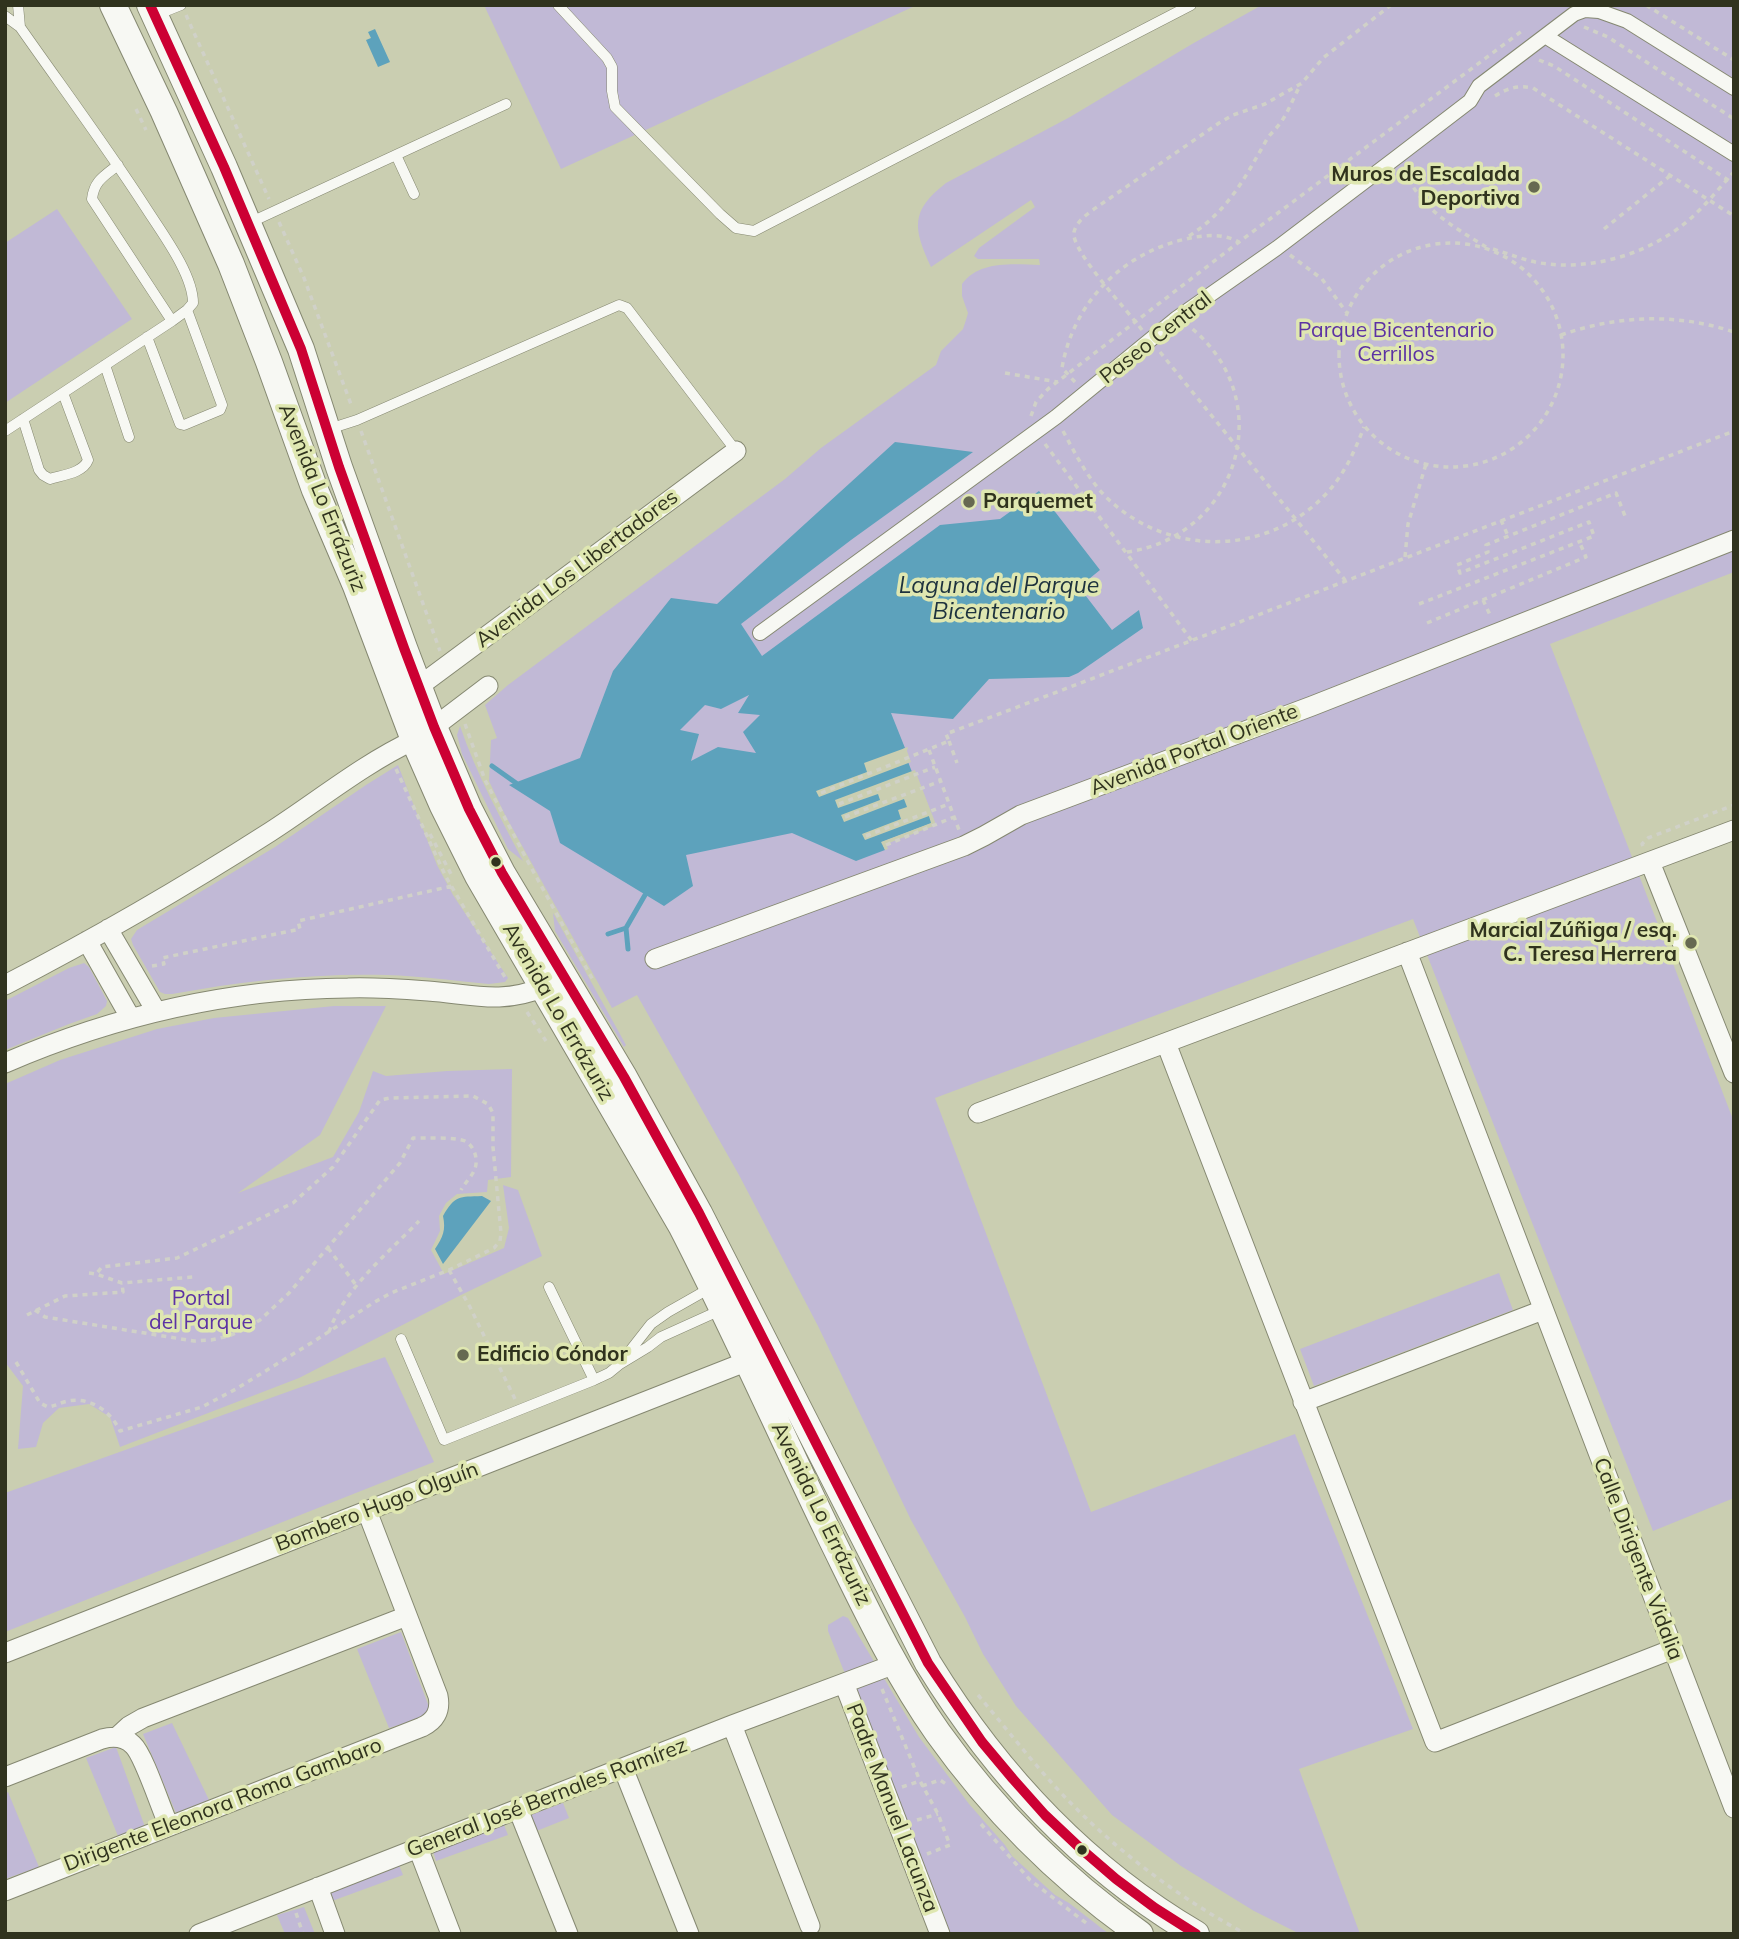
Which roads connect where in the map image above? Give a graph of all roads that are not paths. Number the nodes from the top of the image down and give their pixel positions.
1 (18, 5) edge
2 (113, 5) edge
3 (182, 5) edge
4 (558, 5) edge
5 (1191, 5) edge
6 (152, 10) edge
7 (5, 16) edge
8 (20, 27) junction
9 (1545, 36) junction
10 (1734, 88) edge
11 (506, 104) dead end
12 (1734, 154) edge
13 (396, 155) junction
14 (118, 165) junction
15 (414, 194) dead end
16 (248, 223) junction
17 (187, 310) junction
18 (172, 321) junction
19 (147, 337) junction
20 (105, 365) junction
21 (63, 393) junction
22 (23, 419) junction
23 (327, 429) junction
24 (5, 430) edge
25 (129, 437) dead end
26 (736, 450) joint
27 (1734, 540) edge
28 (760, 634) dead end
29 (488, 686) dead end
30 (418, 687) junction
31 (424, 734) junction
32 (1734, 830) edge
33 (1650, 862) junction
34 (108, 929) junction
35 (87, 941) junction
36 (1407, 952) junction
37 (655, 959) dead end
38 (5, 985) edge
39 (544, 987) junction
40 (156, 1011) junction
41 (131, 1017) junction
42 (1166, 1043) junction
43 (1729, 1048) edge
44 (5, 1063) edge
45 (1734, 1073) edge
46 (978, 1114) dead end
47 (549, 1287) dead end
48 (718, 1298) junction
49 (1543, 1310) junction
50 (401, 1339) dead end
51 (748, 1361) junction
52 (620, 1364) junction
53 (594, 1380) junction
54 (1303, 1402) junction
55 (367, 1511) junction
56 (407, 1616) junction
57 (1673, 1649) junction
58 (5, 1653) edge
59 (884, 1668) junction
60 (844, 1683) junction
61 (732, 1726) junction
62 (117, 1737) junction
63 (623, 1768) junction
64 (5, 1777) edge
65 (1734, 1808) edge
66 (518, 1809) junction
67 (169, 1826) junction
68 (418, 1848) junction
69 (318, 1887) junction
70 (5, 1891) edge
71 (810, 1926) dead end
72 (199, 1934) edge
73 (335, 1934) edge
74 (451, 1934) edge
75 (568, 1934) edge
76 (690, 1934) edge
77 (940, 1934) edge
78 (1140, 1934) edge
79 (1196, 1934) edge

1 - 8 lane
2 - 31 main road, Avenida Lo Errázuriz
3 - 6 lane
4 - 5 lane
6 - 16 main road, Avenida Lo Errázuriz
7 - 8 lane
8 - 14 lane
9 - 10 street, Paseo Central
9 - 12 street
9 - 28 street, Paseo Central
11 - 13 lane
13 - 15 lane
13 - 16 lane
14 - 17 lane
14 - 18 lane
16 - 23 main road, Avenida Lo Errázuriz
17 - 18 lane
17 - 19 lane
18 - 19 lane
19 - 20 lane
20 - 21 lane
20 - 25 lane
21 - 22 lane
21 - 22 lane
22 - 24 lane
23 - 26 lane
23 - 30 main road, Avenida Lo Errázuriz
26 - 30 street, Avenida Los Libertadores
27 - 37 street, Avenida Portal Oriente
29 - 31 street
30 - 31 main road, Avenida Lo Errázuriz
31 - 34 street
31 - 39 main road, Avenida Lo Errázuriz
31 - 79 main road, Avenida Lo Errázuriz
32 - 33 street
33 - 36 street
33 - 43 street
34 - 35 street
34 - 40 street
35 - 38 street
35 - 41 street
36 - 42 street
36 - 49 street, Calle Dirigente Vidalia
39 - 40 street
39 - 48 main road, Avenida Lo Errázuriz
40 - 41 street
41 - 44 street
42 - 46 street
42 - 54 street
43 - 45 street
47 - 53 lane
48 - 51 main road, Avenida Lo Errázuriz
48 - 52 lane
48 - 52 lane
49 - 54 street
49 - 57 street, Calle Dirigente Vidalia
50 - 53 lane
51 - 55 street, Bombero Hugo Olguín
51 - 59 main road, Avenida Lo Errázuriz
52 - 53 lane
54 - 57 street
55 - 56 street
55 - 58 street, Bombero Hugo Olguín
56 - 62 street
56 - 67 street, Dirigente Eleonora Roma Gambaro
57 - 65 street, Calle Dirigente Vidalia
59 - 60 street, General José Bernales Ramírez
59 - 78 main road, Avenida Lo Errázuriz
60 - 61 street, General José Bernales Ramírez
60 - 77 street, Padre Manuel Lacunza
61 - 63 street, General José Bernales Ramírez
61 - 71 street
62 - 64 street
62 - 67 street
63 - 66 street, General José Bernales Ramírez
63 - 76 street
66 - 68 street, General José Bernales Ramírez
66 - 75 street
67 - 70 street, Dirigente Eleonora Roma Gambaro
68 - 69 street, General José Bernales Ramírez
68 - 74 street
69 - 72 street, General José Bernales Ramírez
69 - 73 street

